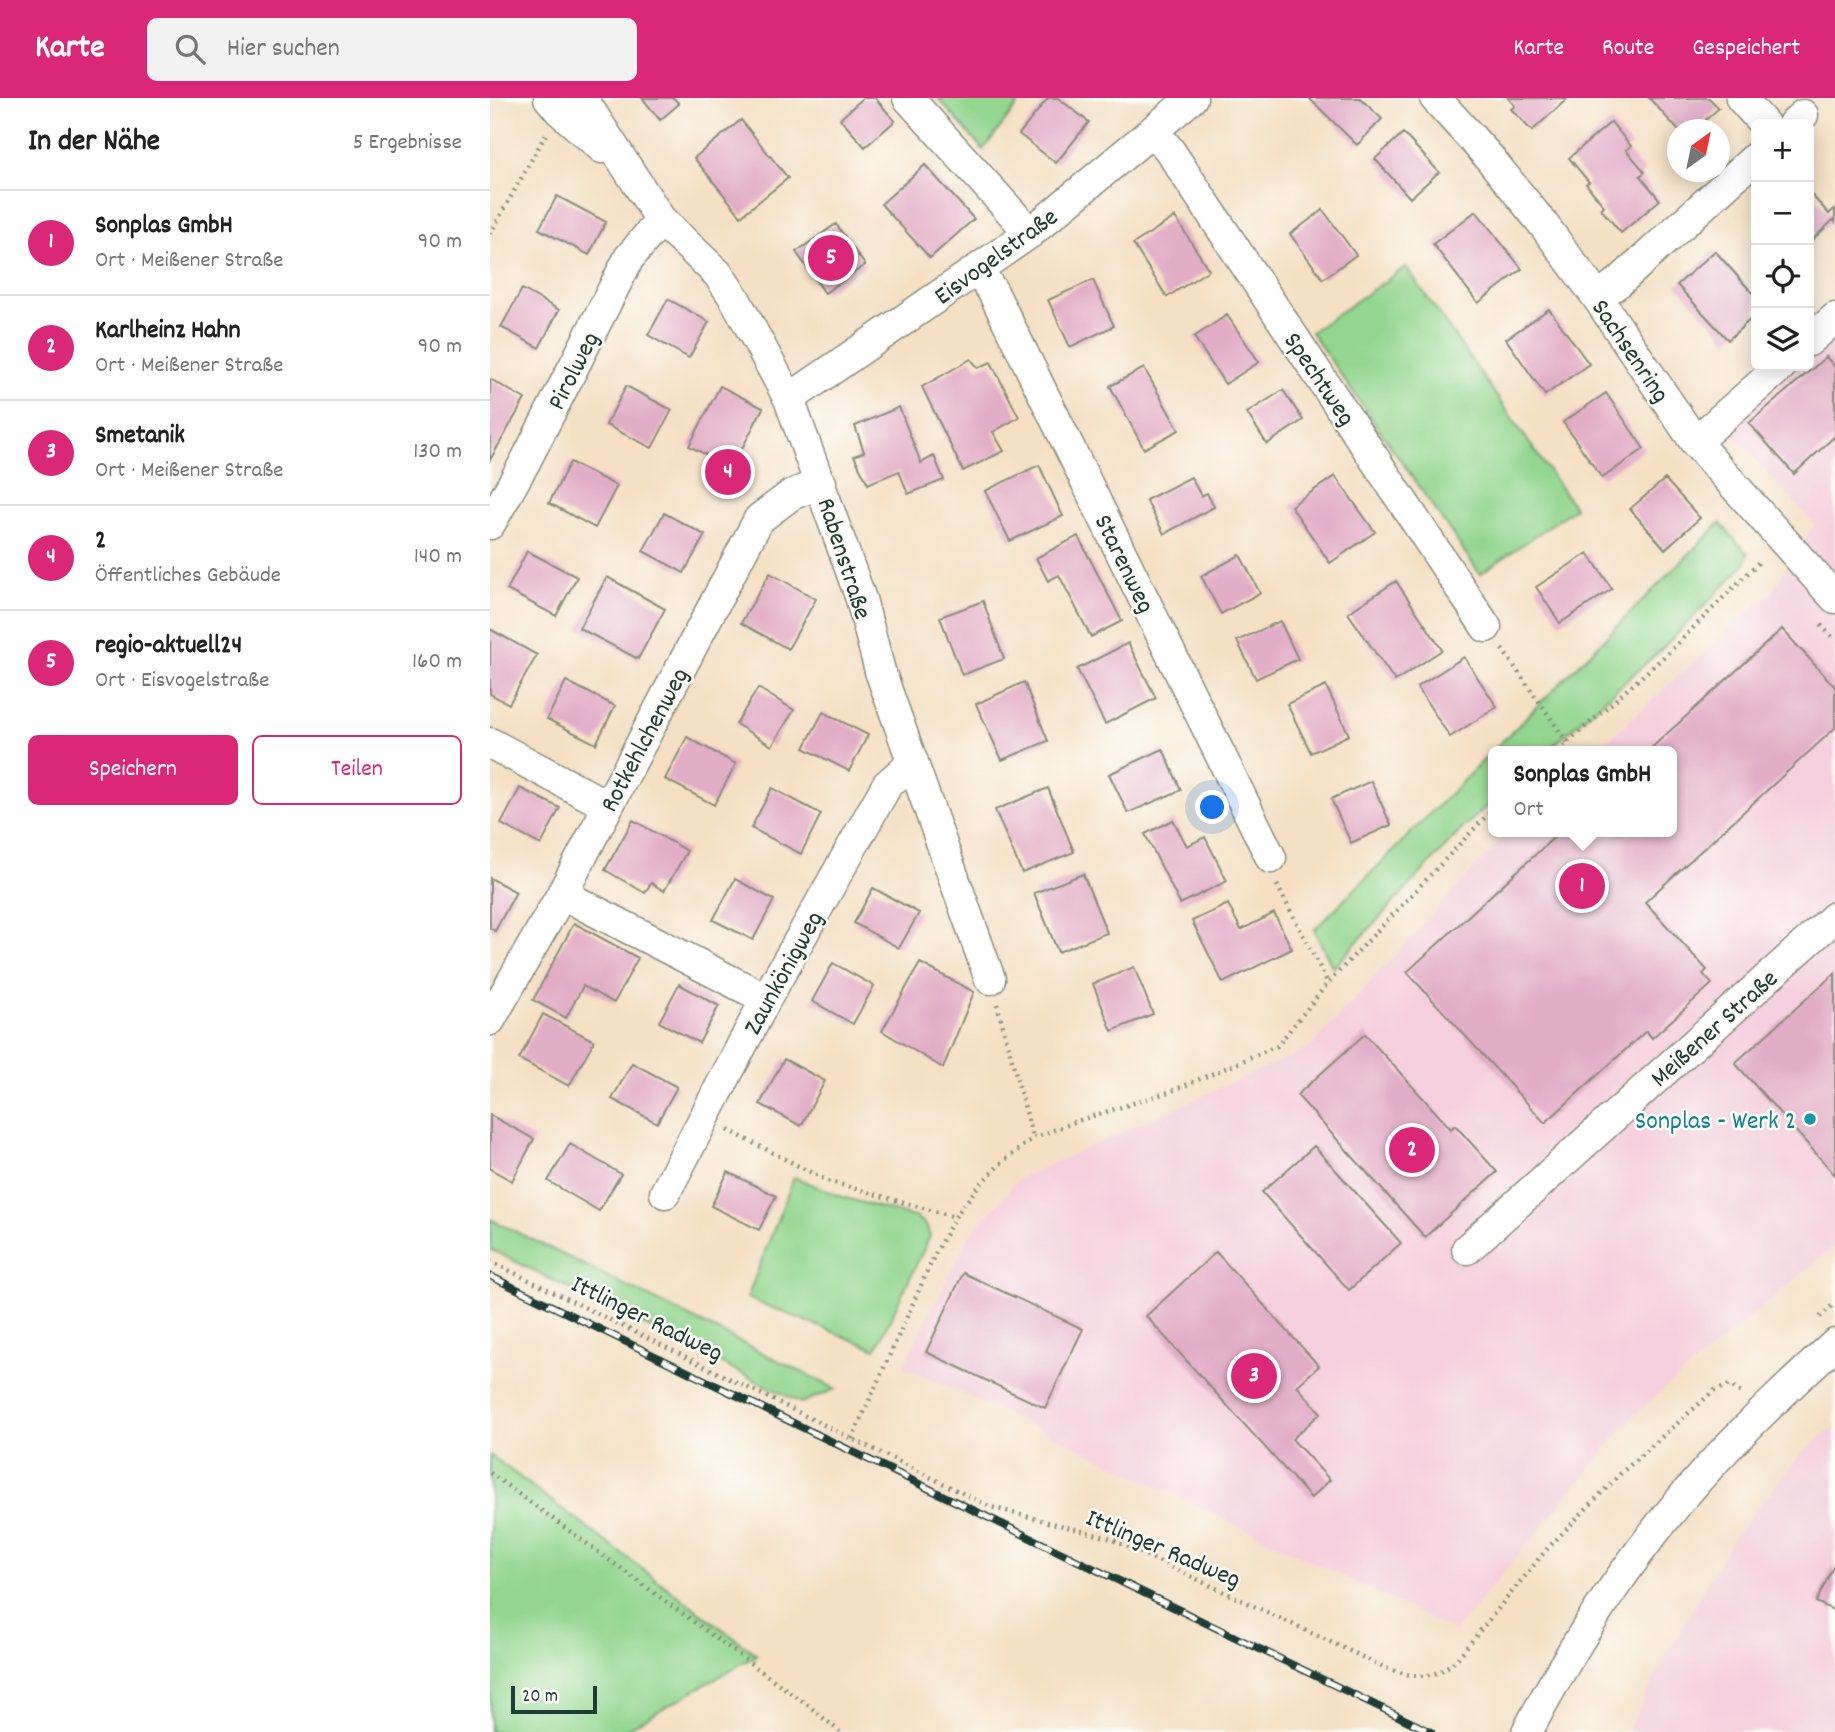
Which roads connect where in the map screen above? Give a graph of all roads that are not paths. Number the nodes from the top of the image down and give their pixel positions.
1 (908, 98) edge
2 (1192, 98) edge
3 (1435, 98) edge
4 (1741, 98) edge
5 (563, 102) edge
6 (1760, 119) edge
7 (1154, 131) junction
8 (1751, 163) edge
9 (661, 220) junction
10 (1030, 233) junction
11 (978, 270) junction
12 (1597, 297) junction
13 (1835, 318) edge
14 (1814, 337) edge
15 (1775, 371) edge
16 (789, 399) junction
17 (1695, 442) junction
18 (821, 483) junction
19 (490, 524) edge
20 (1835, 598) edge
21 (1486, 627) road end
22 (490, 743) edge
23 (913, 762) junction
24 (608, 806) junction
25 (1271, 858) road end
26 (562, 894) junction
27 (1835, 917) edge
28 (990, 979) road end
29 (766, 999) junction
30 (490, 1020) edge
31 (665, 1193) dead end
32 (1467, 1249) dead end
33 (1835, 1344) edge
34 (1527, 1732) edge

1 - 10 street
2 - 7 street, Eisvogelstraße
3 - 12 street, Sachsenring
4 - 6 street
5 - 9 street, Rabenstraße
7 - 10 street, Eisvogelstraße
7 - 21 street, Spechtweg
8 - 12 street
9 - 16 street, Rabenstraße
9 - 19 street, Pirolweg
10 - 11 street, Eisvogelstraße
11 - 16 street, Eisvogelstraße
11 - 25 street, Starenweg
12 - 17 street, Sachsenring
13 - 14 street
15 - 17 street
16 - 18 street, Rabenstraße
17 - 20 street, Sachsenring
18 - 23 street, Rabenstraße
18 - 24 street, Rotkehlchenweg
22 - 24 street
23 - 28 street, Rabenstraße
23 - 29 street, Zaunkönigweg
24 - 26 street, Rotkehlchenweg
26 - 29 street
26 - 30 street, Rotkehlchenweg
27 - 32 street, Meißener Straße
29 - 31 street, Zaunkönigweg
33 - 34 street

